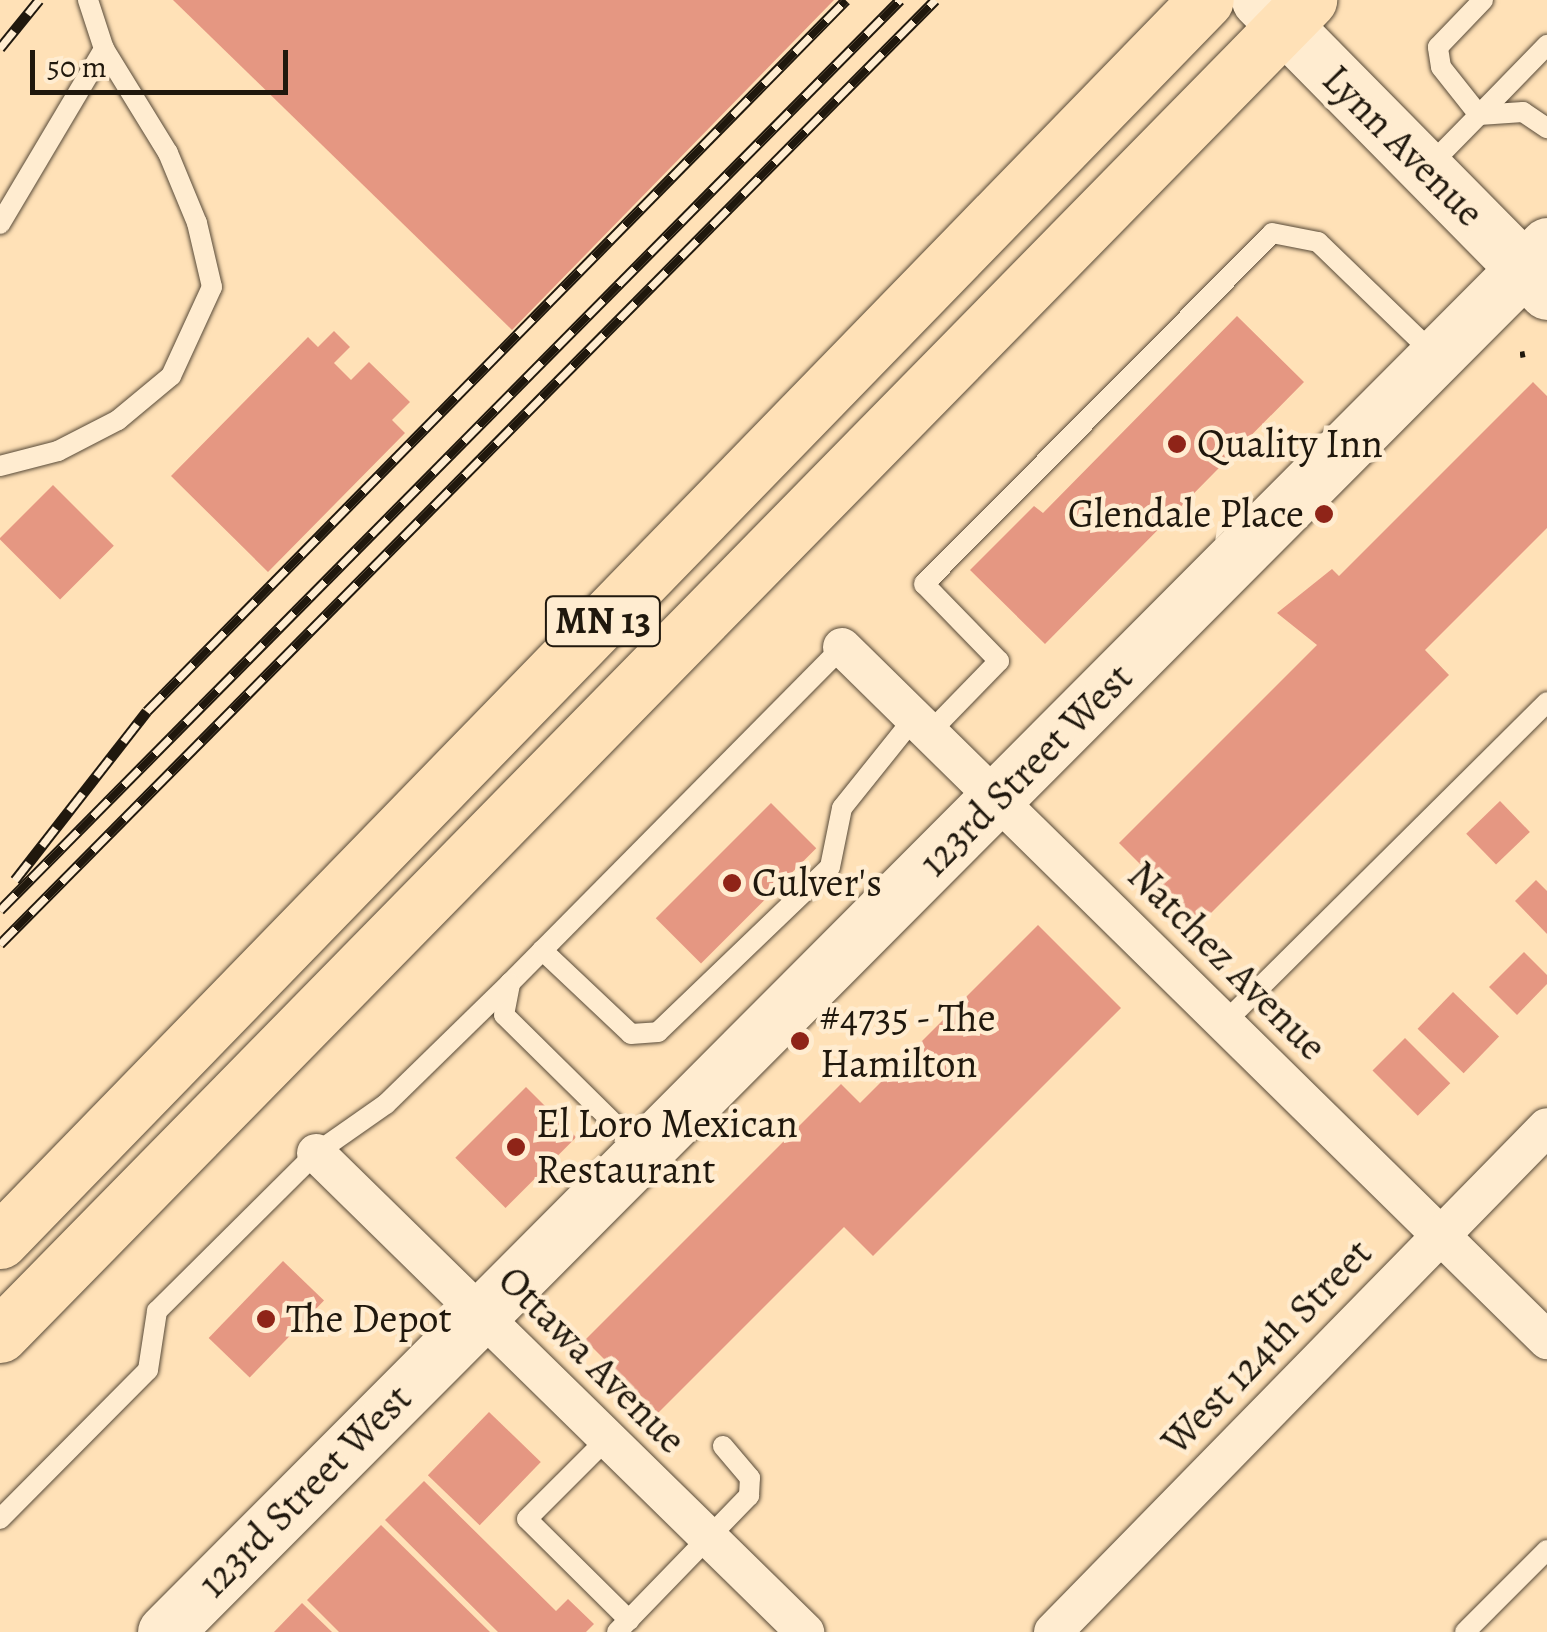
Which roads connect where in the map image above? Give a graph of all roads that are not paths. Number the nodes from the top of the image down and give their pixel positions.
1 (88, 0) edge
2 (1206, 0) edge
3 (1484, 0) edge
4 (1284, 8) edge
5 (1547, 45) edge
6 (104, 49) junction
7 (1479, 115) junction
8 (1547, 128) edge
9 (1426, 169) junction
10 (0, 224) edge
11 (1539, 268) edge
12 (1436, 356) junction
13 (0, 466) edge
14 (842, 647) joint
15 (1547, 702) edge
16 (922, 724) junction
17 (999, 798) junction
18 (542, 950) junction
19 (510, 982) junction
20 (1225, 1022) junction
21 (1547, 1127) edge
22 (316, 1152) junction
23 (643, 1152) junction
24 (1440, 1234) junction
25 (0, 1241) edge
26 (480, 1313) junction
27 (0, 1335) edge
28 (1547, 1340) edge
29 (607, 1438) junction
30 (722, 1446) dead end
31 (0, 1519) edge
32 (710, 1540) junction
33 (1547, 1550) edge
34 (623, 1626) edge
35 (165, 1632) edge
36 (805, 1632) edge
37 (1053, 1632) edge
38 (1465, 1632) edge

1 - 6 lane
2 - 25 highway, MN 13
3 - 7 lane
4 - 9 street, Lynn Avenue
4 - 27 highway, MN 13
5 - 7 lane
6 - 10 lane
6 - 13 lane
7 - 8 lane
7 - 9 lane
9 - 11 street, Lynn Avenue
11 - 12 street, 123rd Street West
12 - 16 lane
12 - 17 street, 123rd Street West
14 - 16 street, Natchez Avenue
14 - 18 lane
15 - 20 lane
16 - 17 street, Natchez Avenue
16 - 18 lane
17 - 20 street, Natchez Avenue
17 - 23 street, 123rd Street West
18 - 19 lane
19 - 22 lane
19 - 23 lane
20 - 24 street, Natchez Avenue
21 - 24 street, West 124th Street
22 - 26 street, Ottawa Avenue
22 - 31 lane
23 - 26 street, 123rd Street West
24 - 28 street, Natchez Avenue
24 - 37 street, West 124th Street
26 - 29 street, Ottawa Avenue
26 - 35 street, 123rd Street West
29 - 32 street, Ottawa Avenue
29 - 34 lane
30 - 32 lane
32 - 34 lane
32 - 36 street, Ottawa Avenue
33 - 38 lane

